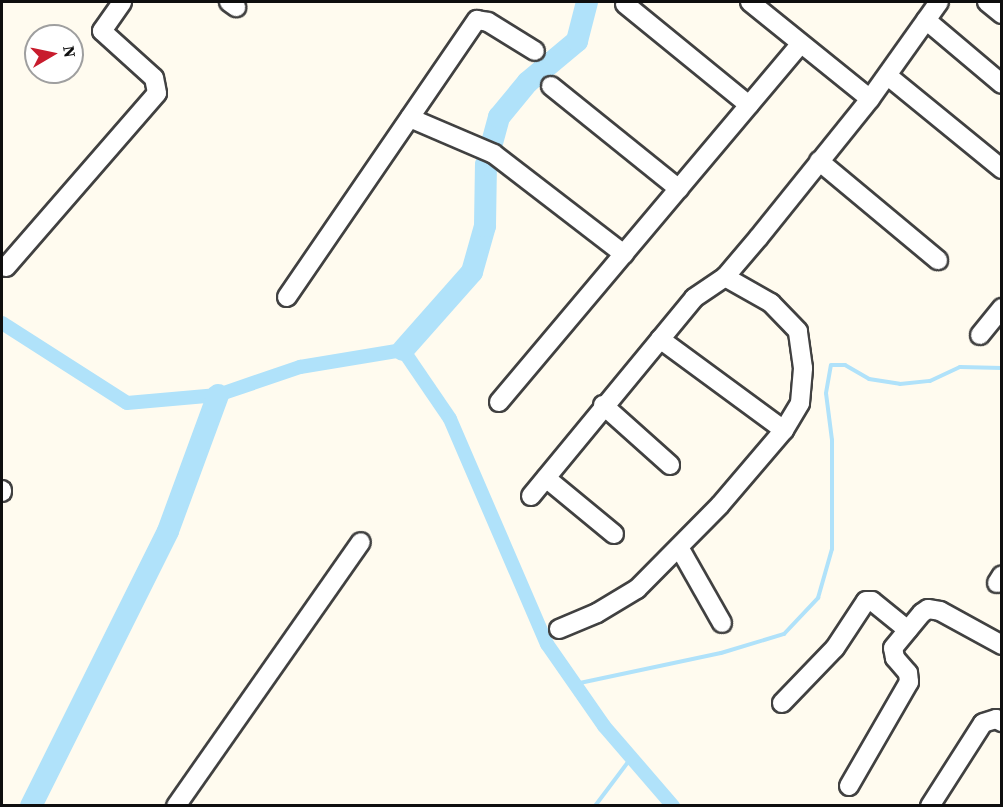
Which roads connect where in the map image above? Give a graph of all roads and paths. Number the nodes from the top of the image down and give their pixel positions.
1 (122, 2) edge
2 (750, 2) edge
3 (939, 2) edge
4 (987, 2) edge
5 (625, 4) dead end
6 (1002, 14) edge
7 (926, 20) junction
8 (800, 44) junction
9 (535, 51) dead end
10 (888, 76) junction
11 (1002, 84) edge
12 (551, 86) dead end
13 (870, 99) junction
14 (749, 105) junction
15 (410, 118) junction
16 (819, 161) junction
17 (1002, 169) edge
18 (679, 189) junction
19 (624, 254) junction
20 (938, 260) dead end
21 (6, 267) dead end
22 (725, 277) junction
23 (287, 297) dead end
24 (1002, 308) edge
25 (980, 335) dead end
26 (660, 339) junction
27 (499, 402) dead end
28 (603, 405) junction
29 (784, 430) junction
30 (670, 465) dead end
31 (546, 478) junction
32 (531, 496) dead end
33 (614, 534) dead end
34 (361, 542) dead end
35 (680, 549) junction
36 (722, 623) dead end
37 (559, 629) dead end
38 (908, 630) junction
39 (1002, 645) edge
40 (782, 703) dead end
41 (1002, 722) edge
42 (849, 786) dead end
43 (176, 806) edge
44 (930, 806) edge

1 - 21 street
2 - 8 street
3 - 7 street
4 - 6 street
5 - 14 street
7 - 10 street
7 - 11 street
8 - 13 street
8 - 14 street
9 - 15 street
10 - 13 street
10 - 17 street
12 - 18 street
13 - 16 street
14 - 18 street
15 - 19 street
15 - 23 street
16 - 20 street
16 - 22 street
18 - 19 street
19 - 27 street
22 - 26 street
22 - 29 street
24 - 25 street
26 - 28 street
26 - 29 street
28 - 30 street
28 - 31 street
29 - 35 street
31 - 32 street
31 - 33 street
34 - 43 street
35 - 36 street
35 - 37 street
38 - 39 street
38 - 40 street
38 - 42 street
41 - 44 street

